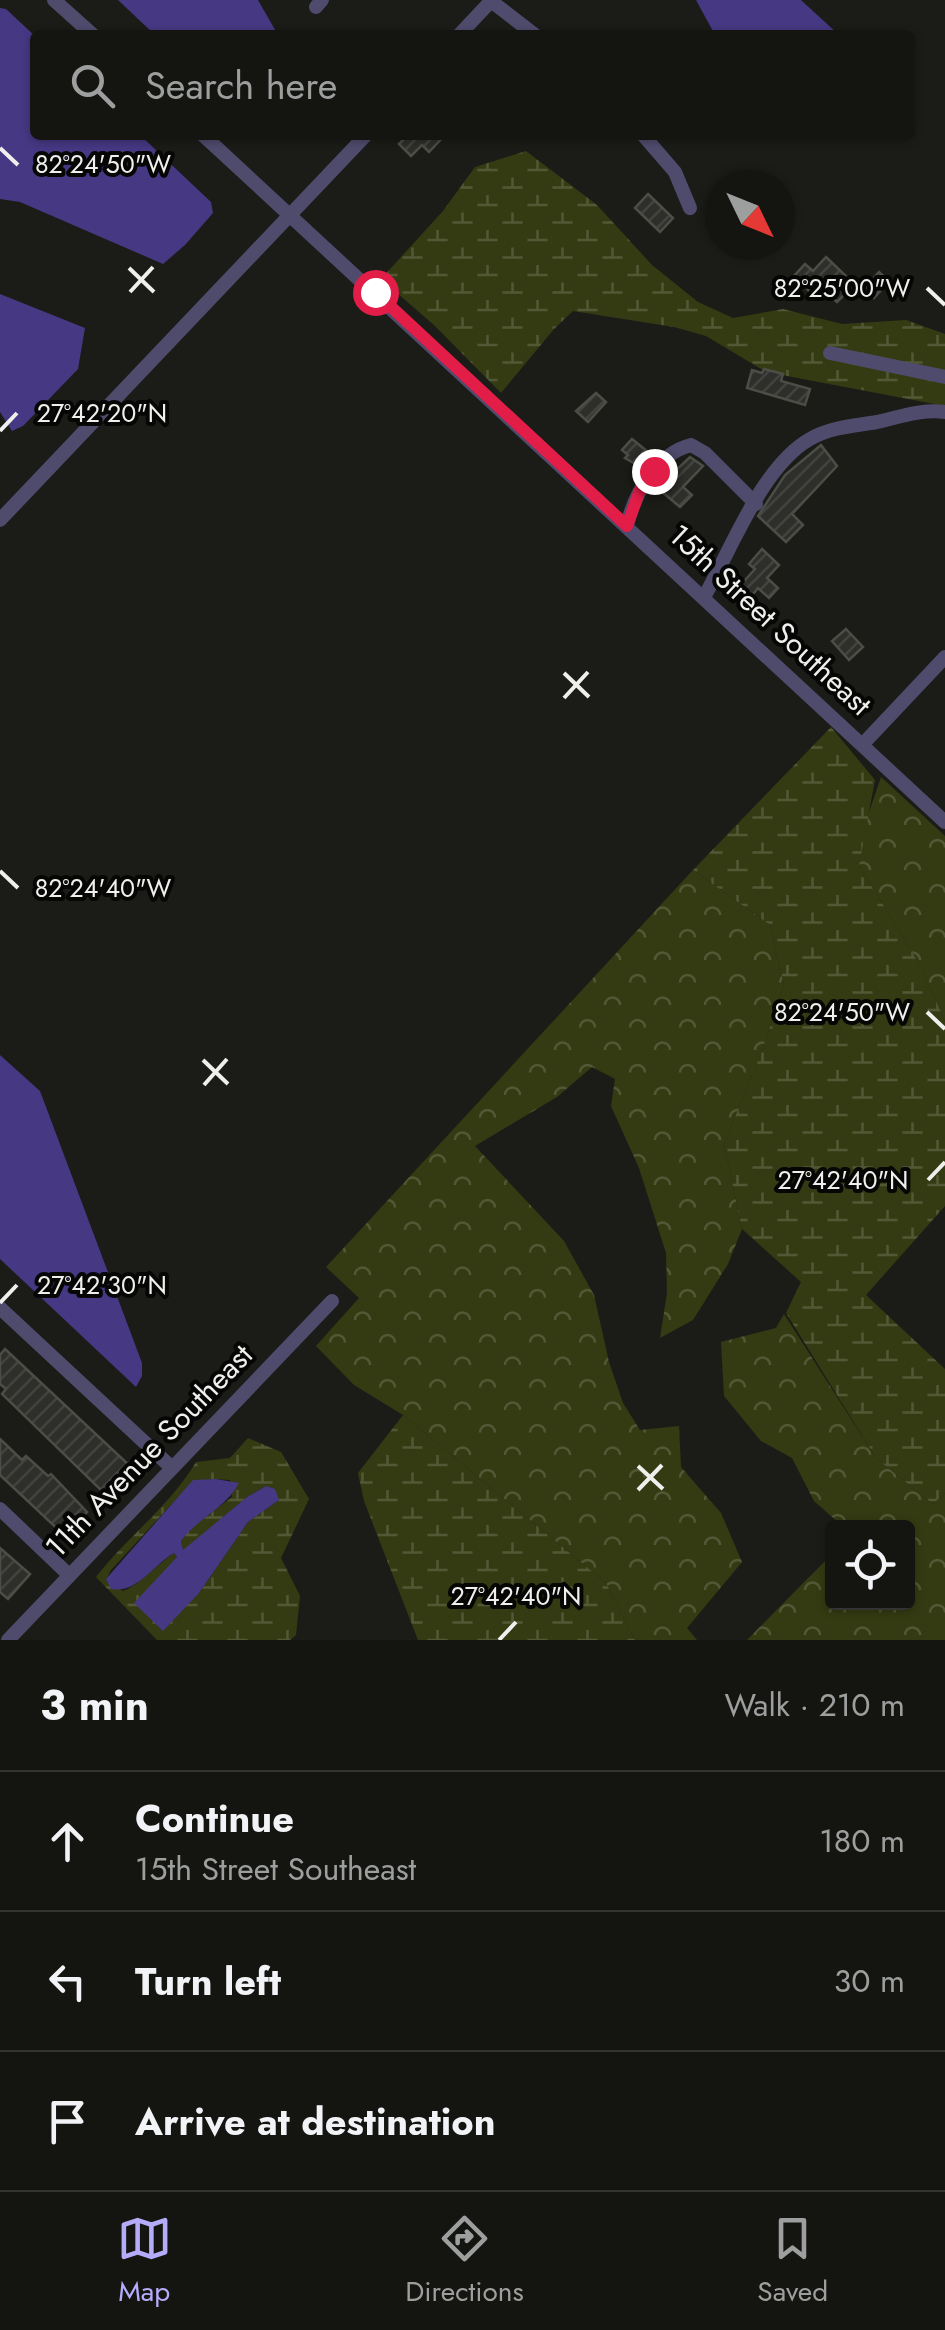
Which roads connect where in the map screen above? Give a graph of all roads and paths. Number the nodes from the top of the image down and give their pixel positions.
1 (54, 0) edge
2 (492, 1) edge
3 (87, 30) edge
4 (465, 30) edge
5 (529, 30) edge
6 (208, 140) edge
7 (361, 140) edge
8 (647, 140) edge
9 (690, 208) dead end
10 (291, 215) junction
11 (830, 353) dead end
12 (945, 378) edge
13 (945, 412) edge
14 (756, 504) junction
15 (0, 520) edge
16 (627, 526) junction
17 (704, 597) junction
18 (945, 657) edge
19 (864, 744) junction
20 (945, 822) edge
21 (332, 1302) dead end
22 (0, 1308) edge
23 (170, 1467) junction
24 (0, 1510) edge
25 (69, 1575) junction
26 (8, 1640) edge

1 - 3 street
2 - 4 street
2 - 5 street
6 - 10 street, 15th Street Southeast
7 - 10 street
8 - 9 street
10 - 15 street
10 - 16 street, 15th Street Southeast
11 - 12 street
13 - 14 street
14 - 16 street
14 - 17 street
16 - 17 street, 15th Street Southeast
17 - 19 street, 15th Street Southeast
18 - 19 street
19 - 20 street, 15th Street Southeast
21 - 23 street, 11th Avenue Southeast
22 - 23 street
23 - 25 street, 11th Avenue Southeast
24 - 25 street
25 - 26 street, 11th Avenue Southeast

